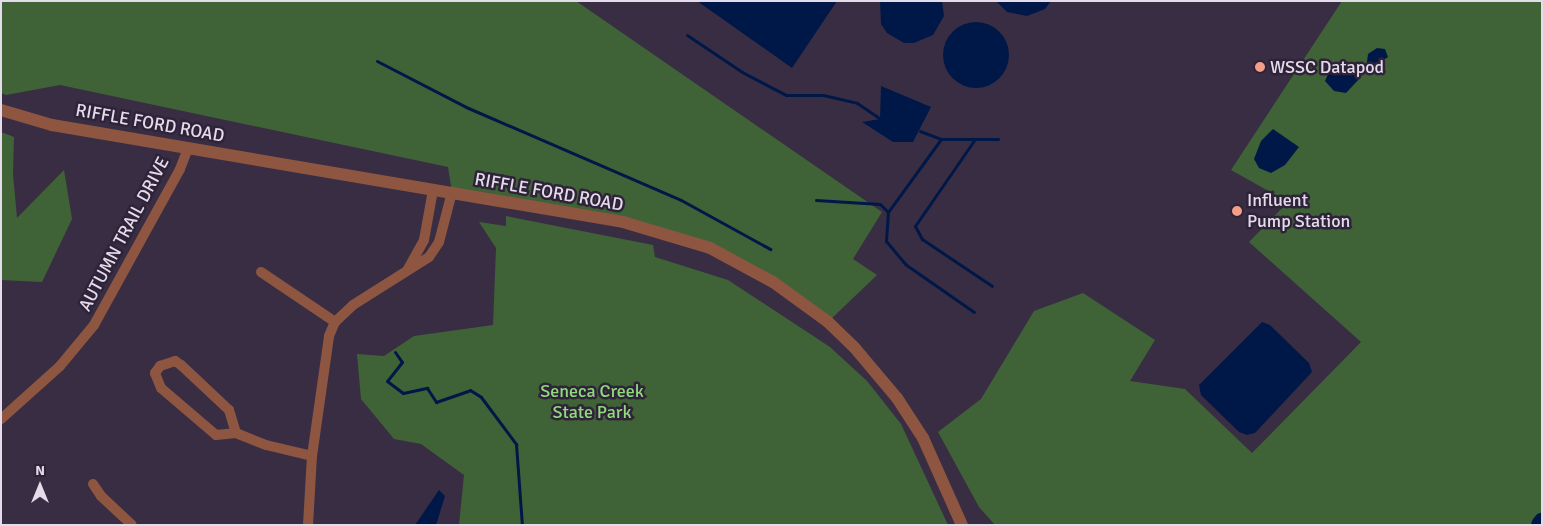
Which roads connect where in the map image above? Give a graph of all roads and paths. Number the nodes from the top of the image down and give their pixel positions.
1 (1, 110) edge
2 (188, 148) junction
3 (433, 190) junction
4 (452, 192) junction
5 (408, 270) junction
6 (261, 272) dead end
7 (335, 322) junction
8 (1, 419) edge
9 (236, 433) junction
10 (312, 456) junction
11 (93, 484) dead end
12 (132, 525) edge
13 (308, 525) edge
14 (962, 525) edge

1 - 2 street, RIFFLE FORD ROAD
2 - 3 street, RIFFLE FORD ROAD
2 - 8 street, AUTUMN TRAIL DRIVE
3 - 4 street, RIFFLE FORD ROAD
3 - 5 street
4 - 5 street
4 - 14 street, RIFFLE FORD ROAD
5 - 7 street
6 - 7 street
7 - 10 street
9 - 9 street
9 - 10 street
10 - 13 street
11 - 12 street

